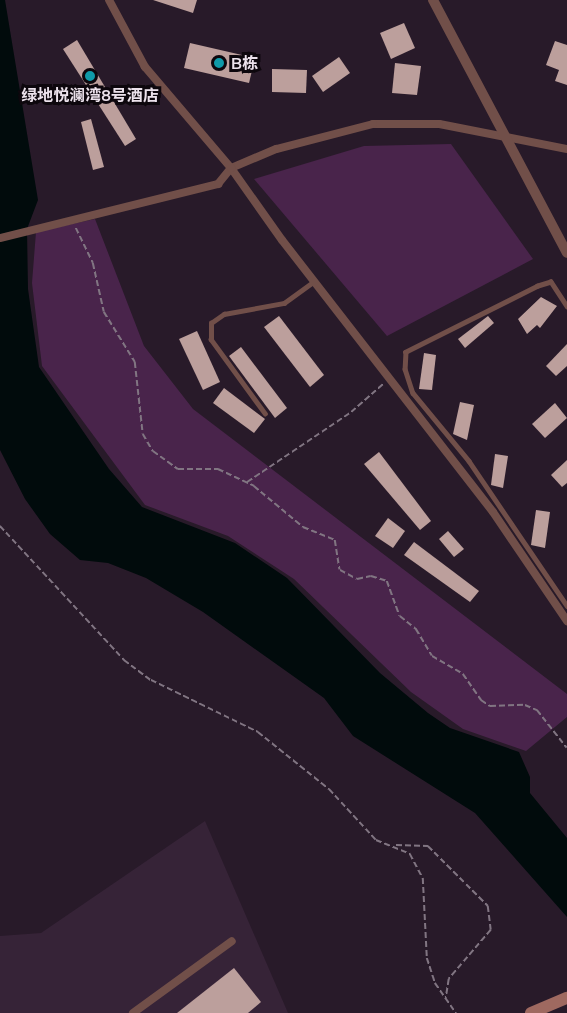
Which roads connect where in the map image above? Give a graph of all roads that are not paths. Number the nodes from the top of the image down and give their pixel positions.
1 (109, 0) edge
2 (433, 0) edge
3 (505, 139) junction
4 (567, 148) edge
5 (231, 168) junction
6 (0, 238) edge
7 (567, 253) edge
8 (314, 281) junction
9 (567, 307) edge
10 (265, 414) dead end
11 (567, 606) edge
12 (567, 621) edge
13 (232, 941) dead end
14 (567, 998) edge
15 (133, 1013) edge
16 (531, 1013) edge

1 - 5 street
2 - 3 street
3 - 4 street
3 - 5 street
3 - 7 street
5 - 6 street
5 - 8 street
8 - 10 lane
8 - 12 street
9 - 11 lane
13 - 15 street
14 - 16 main road

